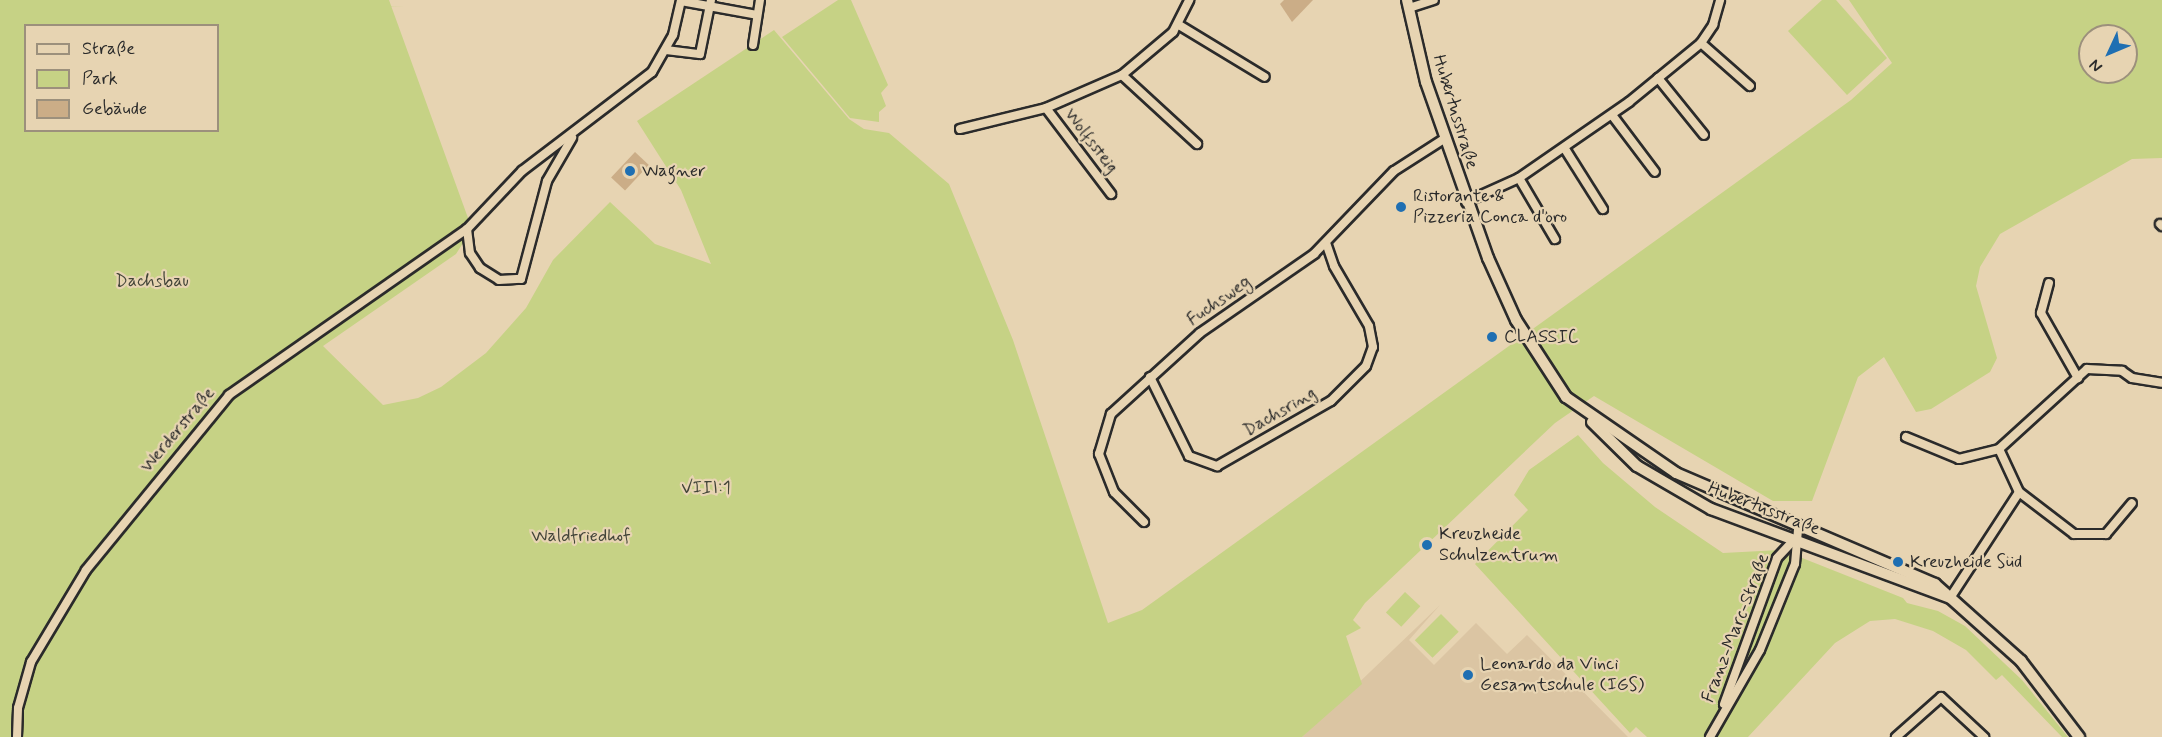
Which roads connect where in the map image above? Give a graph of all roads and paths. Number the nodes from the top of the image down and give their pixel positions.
1 (678, 0) edge
2 (760, 0) edge
3 (1189, 0) edge
4 (1434, 0) edge
5 (1720, 0) edge
6 (710, 4) edge
7 (1408, 4) edge
8 (758, 15) junction
9 (1179, 25) junction
10 (1701, 43) junction
11 (753, 45) dead end
12 (666, 50) junction
13 (1122, 75) junction
14 (1264, 77) dead end
15 (1658, 78) junction
16 (1750, 87) dead end
17 (1046, 108) junction
18 (1612, 116) junction
19 (960, 129) dead end
20 (577, 131) junction
21 (1704, 135) dead end
22 (1444, 139) junction
23 (1197, 144) dead end
24 (1565, 149) junction
25 (1655, 172) dead end
26 (1519, 178) junction
27 (1111, 194) dead end
28 (1466, 202) junction
29 (1603, 209) dead end
30 (467, 229) junction
31 (1555, 238) dead end
32 (1326, 243) junction
33 (2049, 283) dead end
34 (1150, 377) junction
35 (2078, 378) junction
36 (2162, 383) edge
37 (1588, 416) junction
38 (1906, 436) dead end
39 (1999, 449) junction
40 (2019, 492) junction
41 (2132, 503) dead end
42 (1144, 522) dead end
43 (1798, 526) junction
44 (1793, 541) junction
45 (1950, 598) junction
46 (1713, 734) edge
47 (16, 737) edge
48 (1896, 737) edge
49 (1984, 737) edge
50 (2079, 737) edge

1 - 6 street, Werderstraße
1 - 12 street, Werderstraße
2 - 8 street
3 - 9 street, Wolfssteig
4 - 7 street
5 - 10 street
6 - 8 street, Werderstraße
6 - 12 street
7 - 22 street, Hubertusstraße
8 - 11 street
9 - 13 street, Wolfssteig
9 - 14 street
10 - 15 street
10 - 16 street
12 - 20 street, Werderstraße
13 - 17 street, Wolfssteig
13 - 23 street
15 - 18 street
15 - 21 street
17 - 19 street, Wolfssteig
17 - 27 street, Wolfssteig
18 - 24 street
18 - 25 street
20 - 30 street, Werderstraße
20 - 30 street, Werderstraße
22 - 28 street, Hubertusstraße
22 - 32 street, Fuchsweg
24 - 26 street
24 - 29 street
26 - 28 street
26 - 31 street
28 - 37 street, Hubertusstraße
30 - 47 street, Werderstraße
32 - 34 street, Fuchsweg
32 - 34 street, Dachsring
33 - 35 street
34 - 42 street, Fuchsweg
35 - 36 street
35 - 39 street
37 - 43 street, Hubertusstraße
37 - 44 street, Hubertusstraße
38 - 39 street
39 - 40 street
40 - 41 street
40 - 45 street
43 - 44 street, Franz-Marc-Straße
43 - 45 street, Hubertusstraße
44 - 45 street, Hubertusstraße
44 - 46 street, Franz-Marc-Straße
44 - 46 street, Franz-Marc-Straße
45 - 50 street, Hubertusstraße
48 - 49 street

